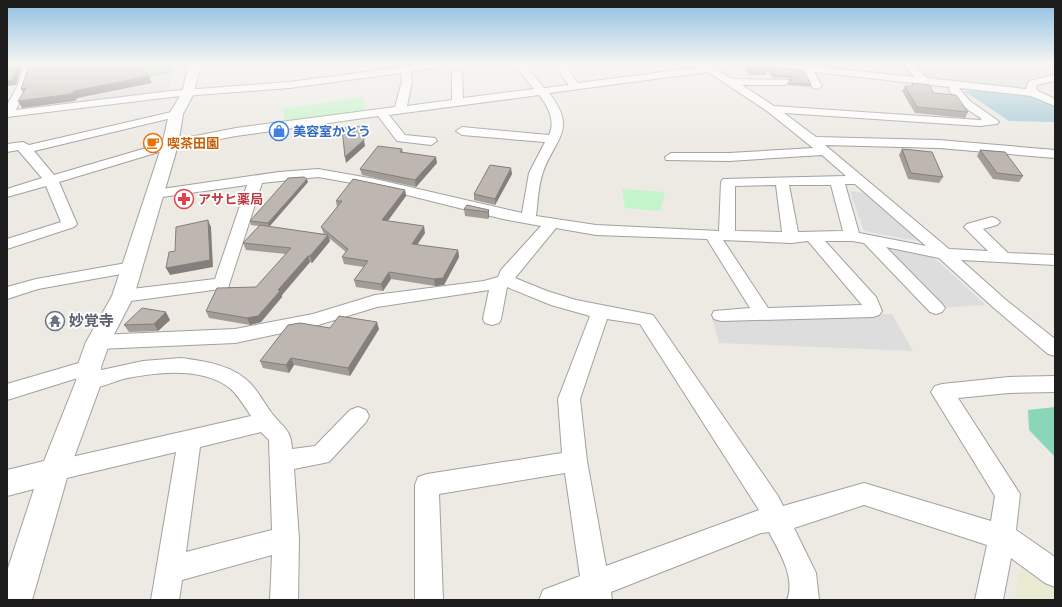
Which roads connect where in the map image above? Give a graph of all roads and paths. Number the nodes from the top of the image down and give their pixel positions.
1 (20, 91) edge
2 (209, 91) edge
3 (405, 91) edge
4 (458, 91) edge
5 (540, 91) edge
6 (542, 91) edge
7 (744, 91) edge
8 (954, 91) edge
9 (1018, 91) edge
10 (188, 93) junction
11 (1033, 93) joint
12 (458, 103) junction
13 (1055, 103) edge
14 (771, 109) junction
15 (400, 110) junction
16 (381, 113) junction
17 (8, 114) edge
18 (176, 114) junction
19 (462, 130) dead end
20 (553, 139) junction
21 (431, 141) dead end
22 (813, 141) junction
23 (170, 145) junction
24 (7, 148) edge
25 (24, 150) junction
26 (824, 151) junction
27 (1055, 154) edge
28 (671, 157) dead end
29 (256, 179) junction
30 (51, 180) junction
31 (837, 180) junction
32 (859, 180) junction
33 (782, 182) junction
34 (7, 193) edge
35 (155, 194) junction
36 (528, 219) junction
37 (992, 222) dead end
38 (552, 223) junction
39 (720, 236) junction
40 (852, 236) junction
41 (813, 237) junction
42 (791, 238) junction
43 (869, 239) junction
44 (7, 244) edge
45 (944, 254) junction
46 (1003, 257) junction
47 (1055, 260) edge
48 (132, 267) junction
49 (503, 281) junction
50 (7, 293) edge
51 (123, 296) junction
52 (936, 308) dead end
53 (600, 313) junction
54 (763, 314) junction
55 (721, 315) dead end
56 (492, 319) dead end
57 (98, 342) junction
58 (1055, 349) edge
59 (89, 374) junction
60 (1055, 384) edge
61 (7, 392) edge
62 (358, 416) dead end
63 (266, 422) junction
64 (190, 440) junction
65 (282, 461) junction
66 (575, 461) junction
67 (54, 471) junction
68 (7, 483) edge
69 (776, 518) junction
70 (1002, 536) junction
71 (286, 539) junction
72 (169, 570) junction
73 (1055, 573) edge
74 (596, 591) edge
75 (17, 599) edge
76 (804, 599) edge
77 (165, 600) edge
78 (284, 600) edge
79 (429, 600) edge
80 (553, 600) edge
81 (989, 600) edge

1 - 17 street
2 - 10 street
3 - 15 street
4 - 12 street
5 - 12 street
6 - 20 street
7 - 14 street
8 - 14 street
9 - 11 street
10 - 17 street
10 - 18 street
11 - 13 street
12 - 15 street
14 - 22 street
15 - 16 street
16 - 21 street
16 - 23 street
18 - 23 street
18 - 25 street
19 - 20 street
20 - 36 street
22 - 26 street
22 - 27 street
23 - 30 street
23 - 35 street
24 - 25 street
25 - 30 street
26 - 28 street
26 - 32 street
29 - 35 street
29 - 36 street
29 - 51 street
30 - 34 street
30 - 44 street
31 - 32 street
31 - 33 street
31 - 40 street
32 - 45 street
33 - 39 street
33 - 42 street
35 - 48 street
36 - 38 street
37 - 46 street
38 - 39 street
38 - 49 street
39 - 42 street
39 - 54 street
40 - 41 street
40 - 43 street
41 - 42 street
41 - 54 street
43 - 45 street
43 - 52 street
45 - 46 street
45 - 58 street
46 - 47 street
48 - 50 street
48 - 51 street
49 - 53 street
49 - 56 street
49 - 57 street
51 - 57 street
53 - 66 street
53 - 69 street
54 - 55 street
57 - 59 street
59 - 61 street
59 - 63 street
59 - 67 street
60 - 70 street
62 - 65 street
63 - 64 street
63 - 65 street
64 - 67 street
64 - 72 street
65 - 71 street
66 - 74 street
66 - 79 street
67 - 68 street
67 - 75 street
69 - 70 street
69 - 74 street
69 - 76 street
70 - 73 street
70 - 81 street
71 - 72 street
71 - 78 street
72 - 77 street
74 - 80 street

